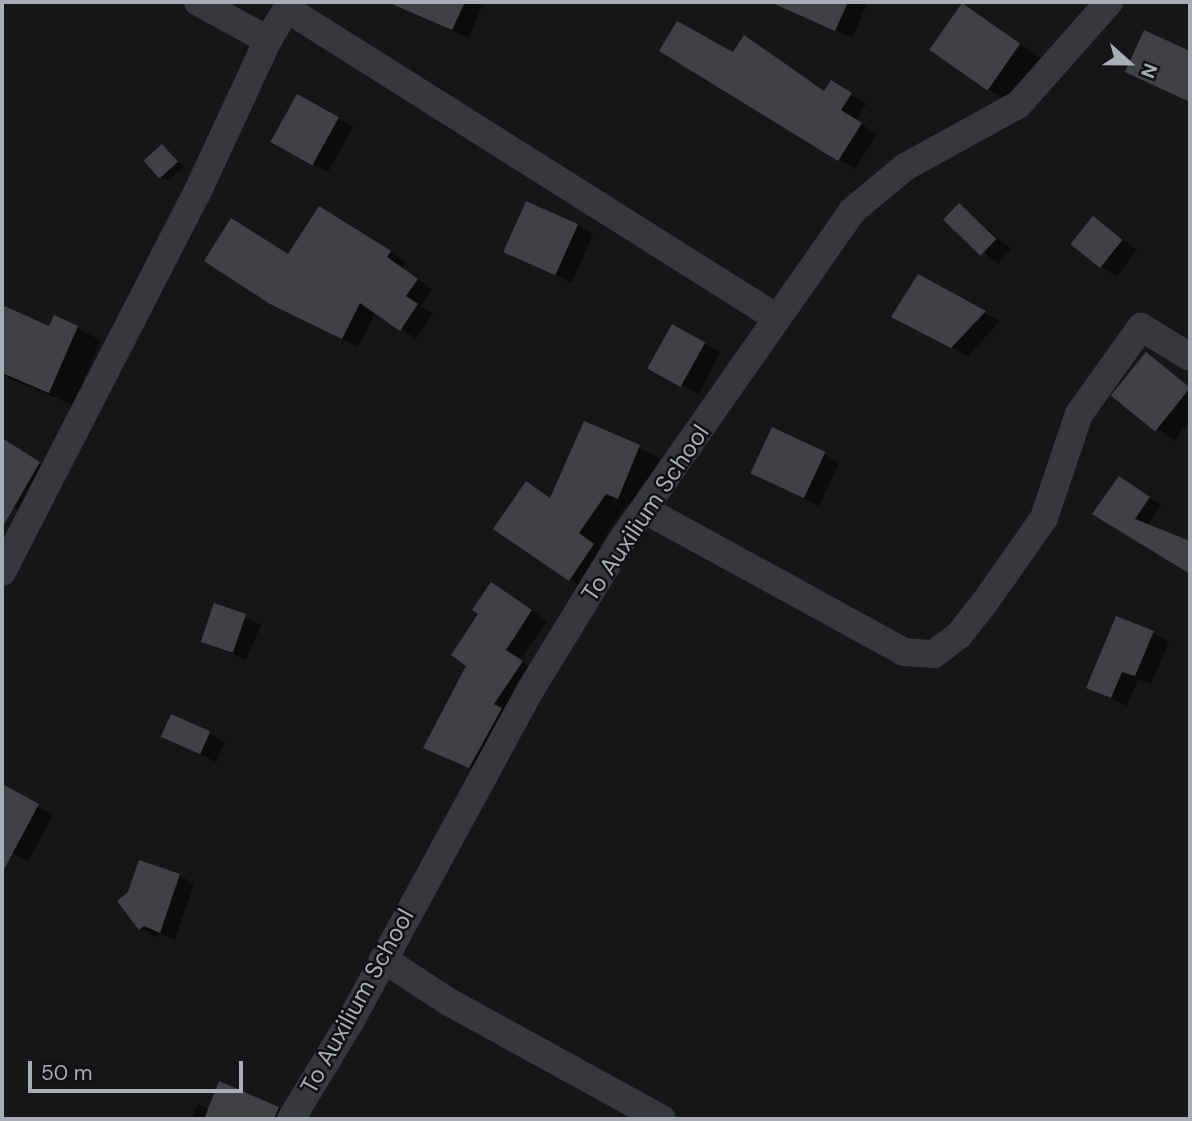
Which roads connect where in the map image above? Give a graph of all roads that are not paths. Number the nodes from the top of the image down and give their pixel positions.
1 (198, 2) edge
2 (1110, 2) edge
3 (289, 5) edge
4 (268, 40) junction
5 (778, 318) junction
6 (1190, 357) edge
7 (645, 510) junction
8 (9, 543) edge
9 (2, 572) edge
10 (383, 959) junction
11 (291, 1119) edge
12 (662, 1119) edge

1 - 4 street
2 - 5 street, To Auxilium School
3 - 4 street
3 - 5 street
4 - 8 street
5 - 7 street, To Auxilium School
6 - 7 street
7 - 10 street, To Auxilium School
8 - 9 street
10 - 11 street, To Auxilium School
10 - 12 street

